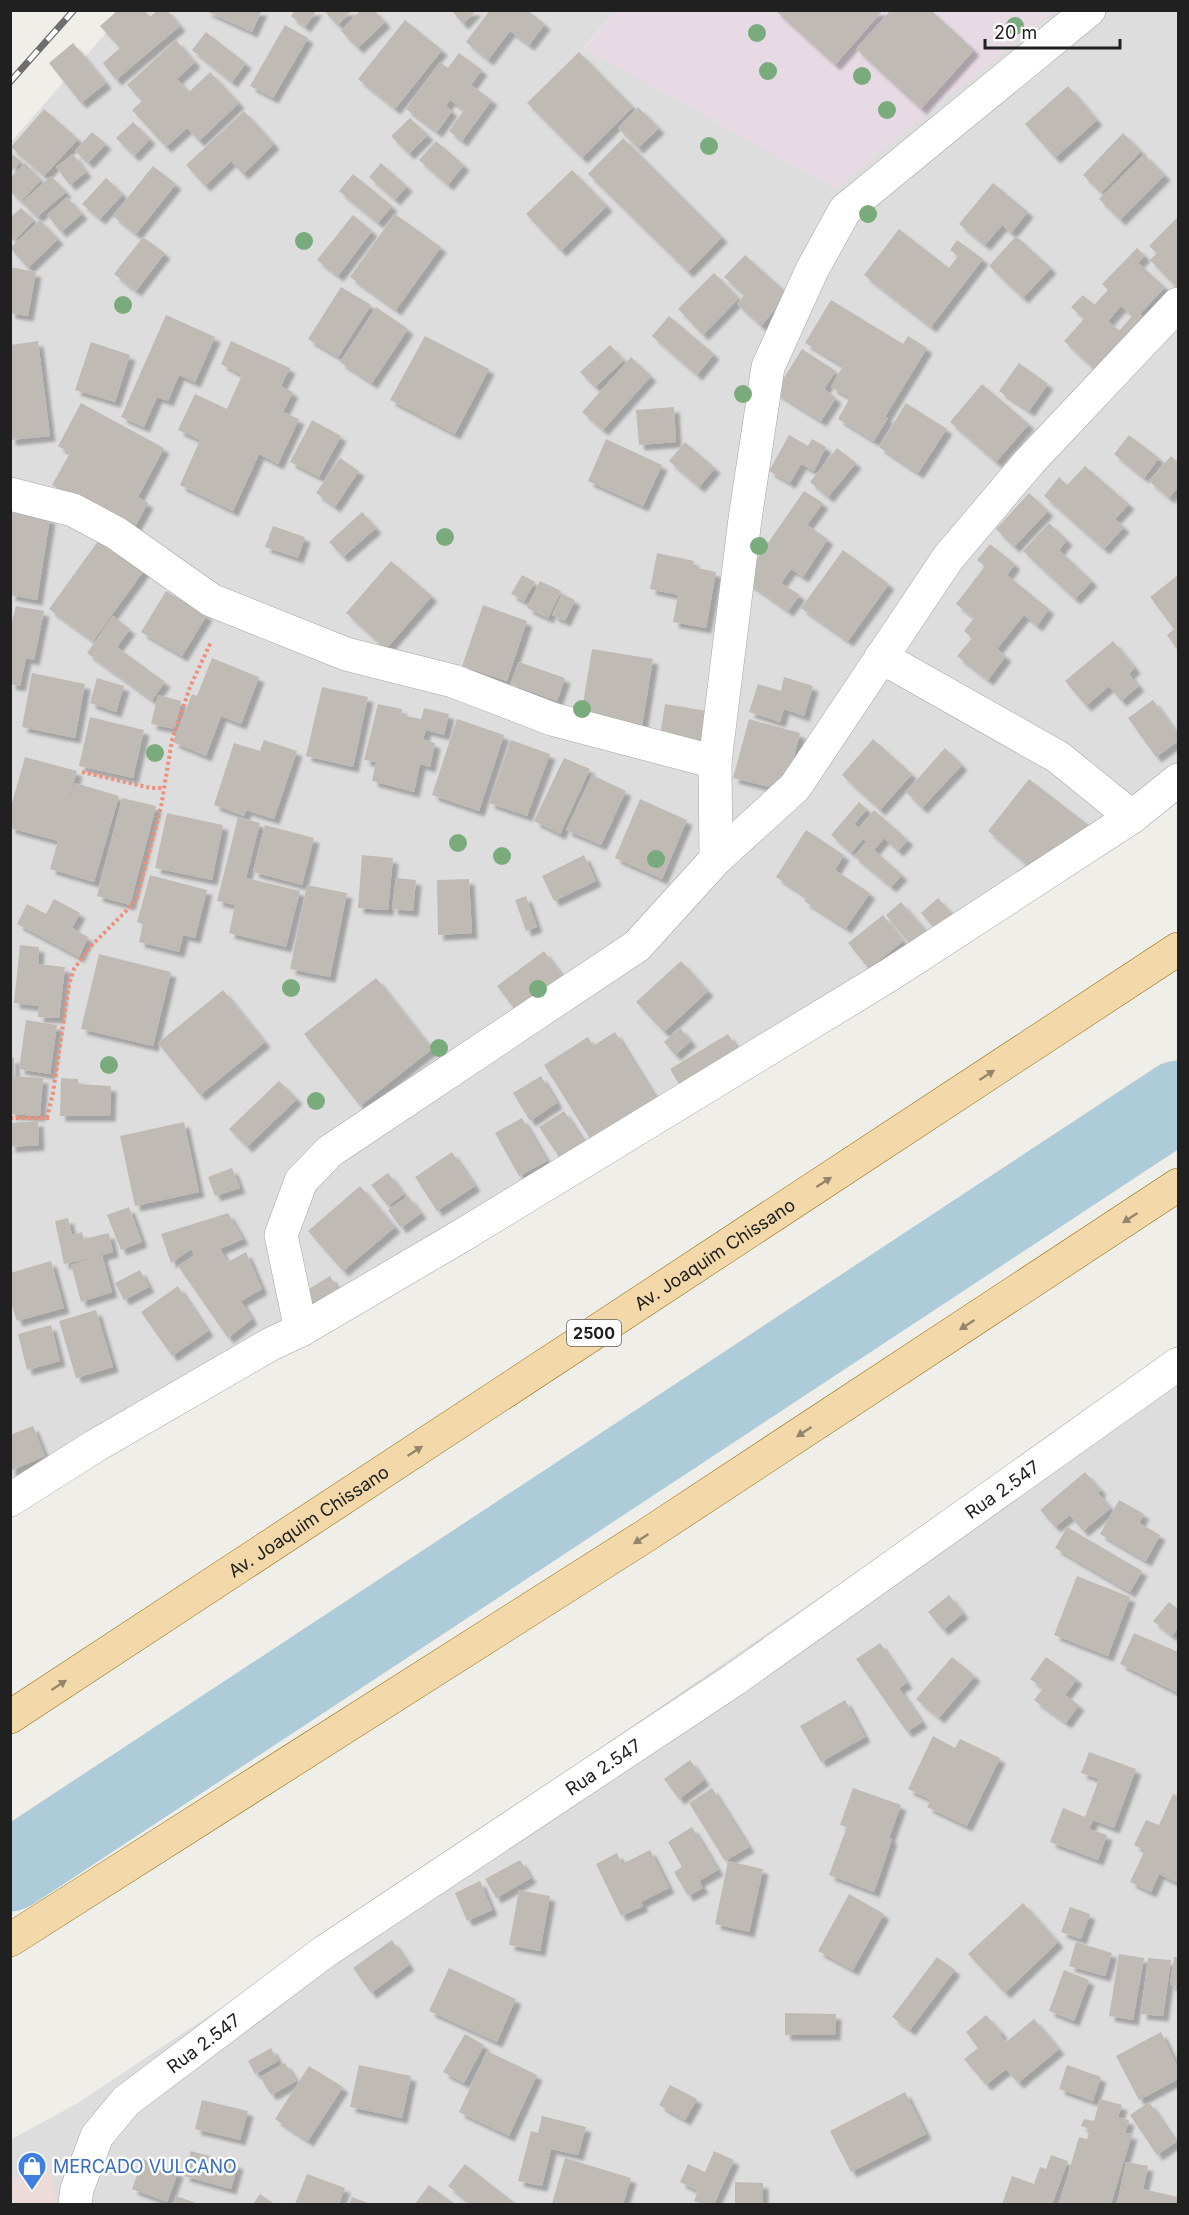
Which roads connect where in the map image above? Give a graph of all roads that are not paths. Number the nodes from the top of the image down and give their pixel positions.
1 (1089, 10) edge
2 (1179, 304) edge
3 (10, 494) edge
4 (881, 657) junction
5 (715, 762) junction
6 (1179, 780) edge
7 (1132, 817) junction
8 (716, 859) junction
9 (1179, 949) edge
10 (1179, 1185) edge
11 (302, 1330) junction
12 (1179, 1364) edge
13 (10, 1500) edge
14 (10, 1718) edge
15 (10, 1940) edge
16 (75, 2205) edge

1 - 5 street
2 - 4 street
3 - 5 street
4 - 7 street
4 - 8 street
5 - 8 street
6 - 7 street
7 - 11 street
8 - 11 street
14 -> 9 main road, Av. Joaquim Chissano / 2500
10 -> 15 main road
11 - 13 street
12 - 16 street, Rua 2.547

